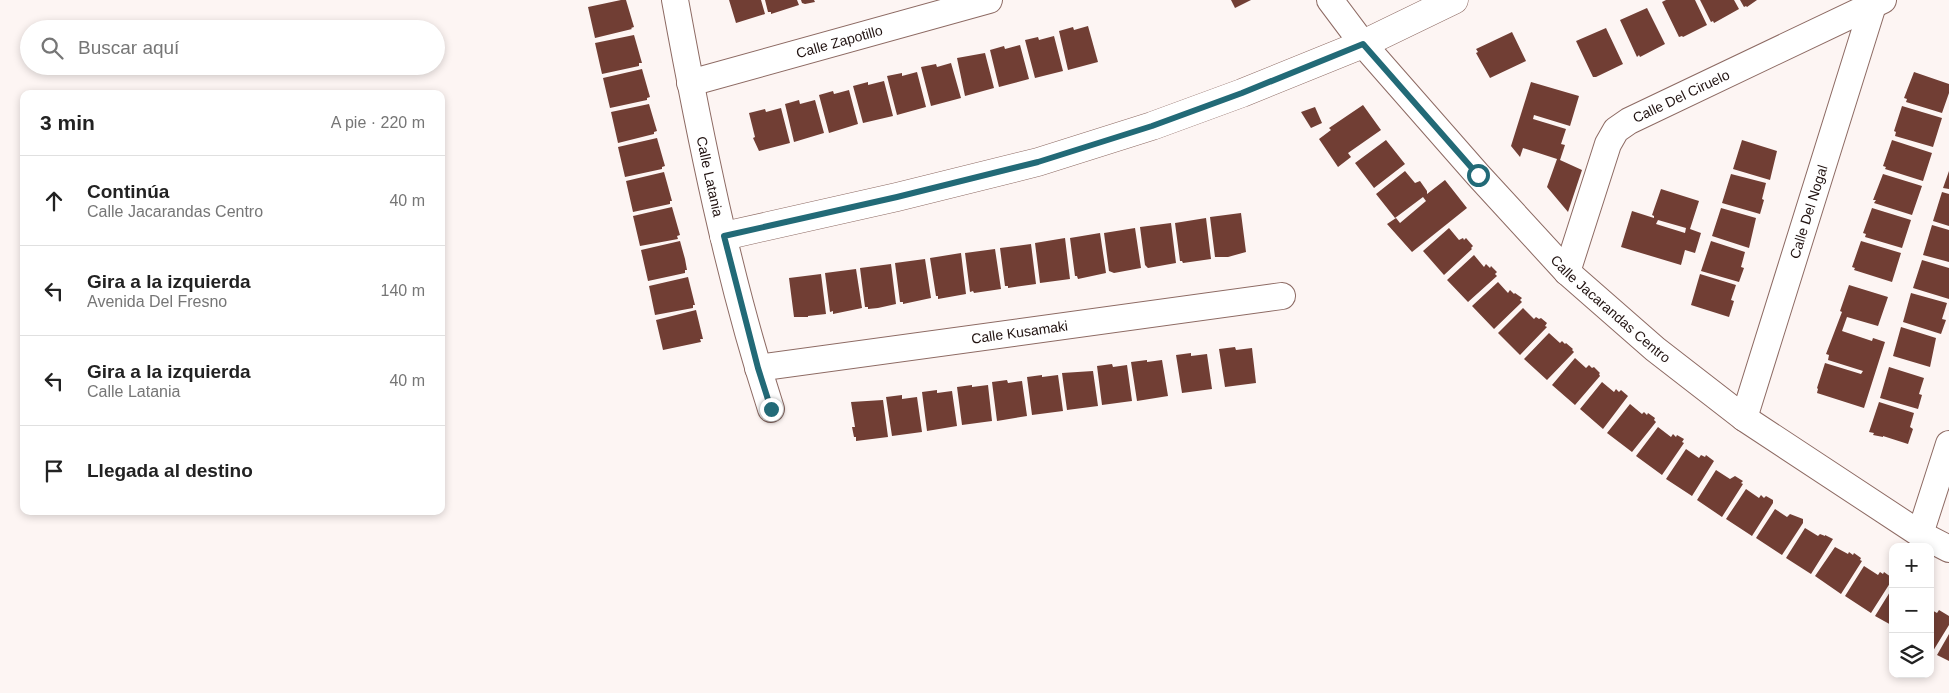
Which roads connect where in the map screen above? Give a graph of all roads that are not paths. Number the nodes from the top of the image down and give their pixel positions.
1 (675, 0) edge
2 (989, 0) edge
3 (1330, 0) edge
4 (1454, 0) edge
5 (1878, 2) edge
6 (1363, 44) junction
7 (690, 83) junction
8 (724, 236) junction
9 (1567, 272) junction
10 (1282, 296) dead end
11 (758, 368) junction
12 (771, 409) dead end
13 (1744, 418) junction
14 (1949, 444) edge
15 (1920, 534) junction
16 (1949, 548) edge

1 - 7 street, Calle Latania
2 - 7 street, Calle Zapotillo
3 - 6 street, Calle Jacarandas Centro
4 - 6 street
5 - 9 street, Calle Del Ciruelo
5 - 13 street, Calle Del Nogal
6 - 8 street
6 - 9 street, Calle Jacarandas Centro
7 - 8 street, Calle Latania
8 - 11 street, Calle Latania
9 - 13 street, Calle Jacarandas Centro
10 - 11 street, Calle Kusamaki
11 - 12 street, Calle Latania
13 - 15 street, Calle Jacarandas Centro
14 - 15 street
15 - 16 street, Calle Jacarandas Centro

